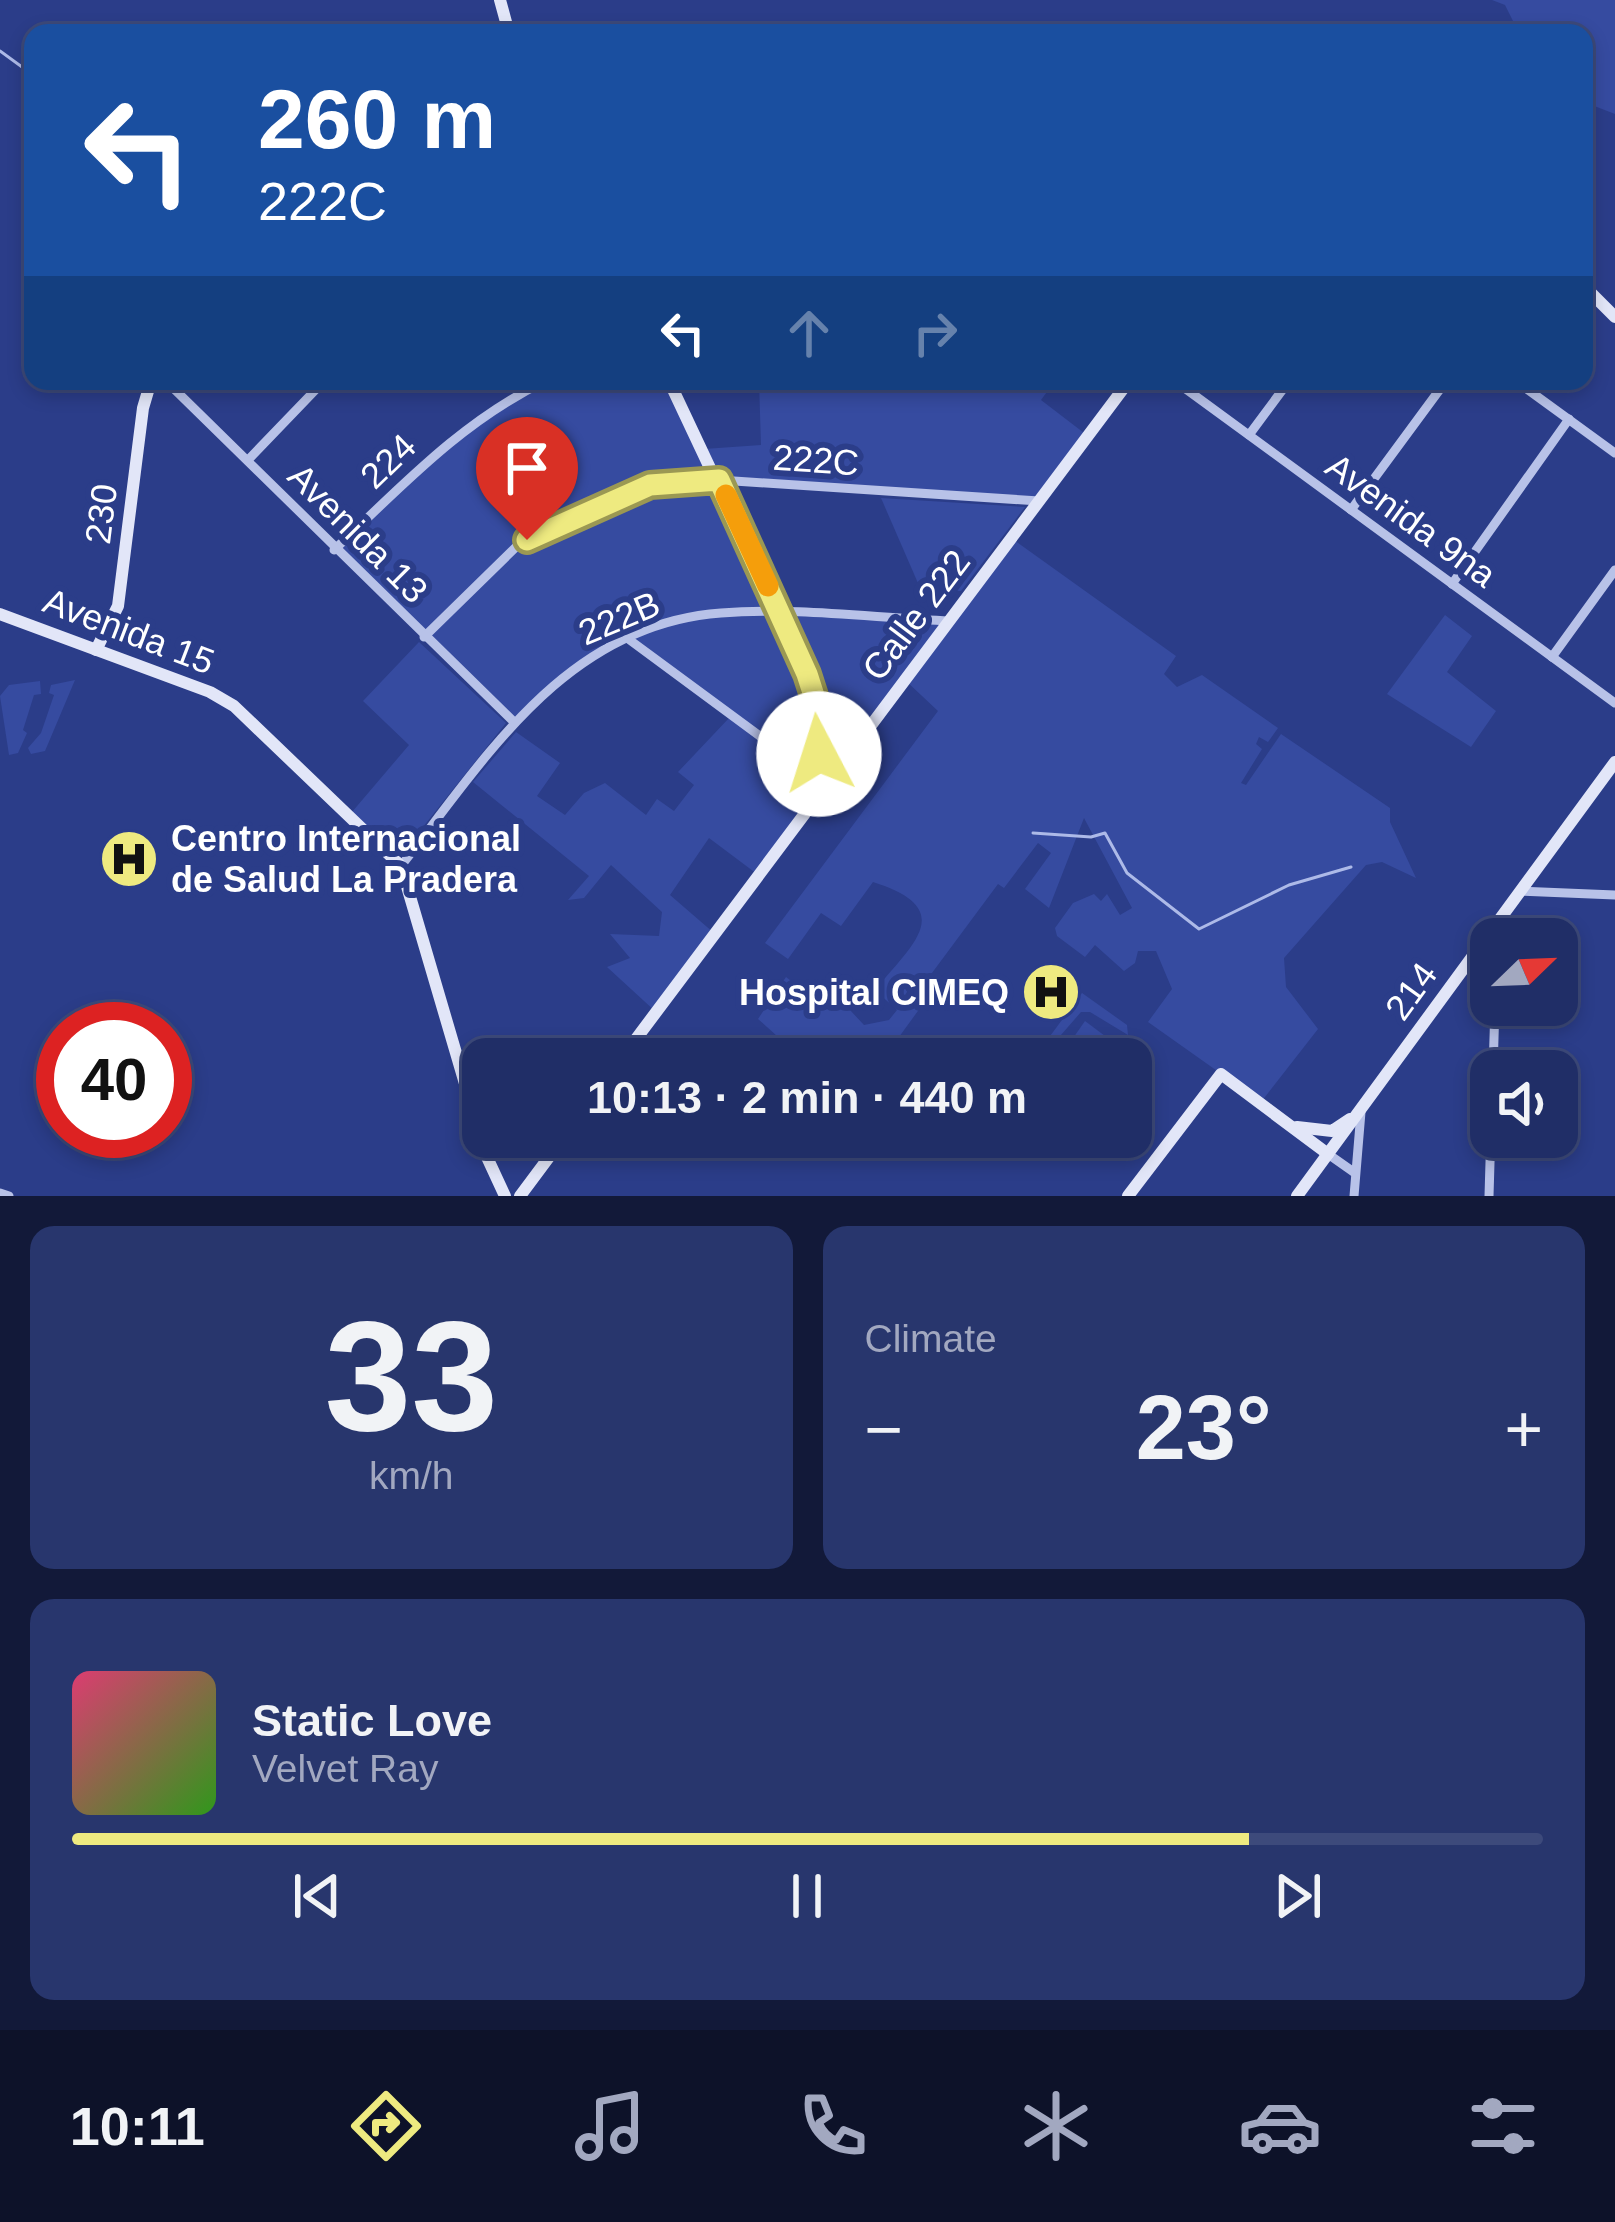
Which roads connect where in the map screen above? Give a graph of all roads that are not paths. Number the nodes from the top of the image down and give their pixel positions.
1 (1593, 295) edge
2 (1615, 316) edge
3 (149, 390) edge
4 (175, 390) edge
5 (315, 390) edge
6 (527, 390) edge
7 (674, 390) edge
8 (1122, 390) edge
9 (1187, 390) edge
10 (1282, 390) edge
11 (1439, 390) edge
12 (1529, 390) edge
13 (1569, 419) junction
14 (1249, 435) junction
15 (1615, 453) edge
16 (248, 460) junction
17 (719, 480) junction
18 (1039, 501) junction
19 (1351, 510) junction
20 (334, 550) junction
21 (1615, 570) edge
22 (1452, 584) junction
23 (0, 614) edge
24 (781, 614) junction
25 (950, 621) junction
26 (424, 637) junction
27 (627, 638) junction
28 (96, 650) junction
29 (1552, 657) junction
30 (1615, 703) edge
31 (513, 721) junction
32 (1615, 762) edge
33 (814, 776) junction
34 (807, 806) junction
35 (401, 866) junction
36 (1520, 891) junction
37 (1615, 895) edge
38 (1500, 918) edge
39 (1470, 959) edge
40 (636, 1038) edge
41 (1361, 1112) junction
42 (1294, 1127) junction
43 (1328, 1154) junction
44 (548, 1158) edge
45 (1490, 1158) edge
46 (1355, 1173) junction
47 (0, 1193) edge
48 (9, 1196) edge
49 (505, 1196) edge
50 (520, 1196) edge
51 (1128, 1196) edge
52 (1297, 1196) edge
53 (1354, 1196) edge
54 (1489, 1196) edge

1 - 2 street
3 - 28 street, 230
4 - 16 street, Avenida 13
5 - 16 street
6 - 20 street, 224
7 - 17 street
8 - 18 street, Calle 222
9 - 14 street, Avenida 9na
10 - 14 street
11 - 19 street
12 - 13 street
13 - 15 street
13 - 22 street
14 - 19 street, Avenida 9na
16 - 20 street, Avenida 13
17 - 18 street, 222C
17 - 24 street
17 - 26 street, 222C
18 - 25 street, Calle 222
19 - 22 street, Avenida 9na
20 - 26 street, Avenida 13
21 - 29 street
22 - 29 street, Avenida 9na
23 - 28 street, Avenida 15
24 - 25 street, 222B
24 - 27 street, 222B
24 - 33 street
25 - 34 street, Calle 222
26 - 31 street, Avenida 13
27 - 31 street, 222B
27 - 33 street
28 - 35 street, Avenida 15
29 - 30 street, Avenida 9na
31 - 35 street, 222B
32 - 36 street, 214
33 - 34 street
34 - 40 street, Calle 222
35 - 49 street, Avenida 15
36 - 37 street
36 - 38 street, 214
39 - 41 street, 214
41 - 42 street
41 - 43 street, 214
41 - 46 street
42 - 43 street
42 - 51 street
43 - 46 street
43 - 52 street, 214
44 - 50 street
45 - 54 street
46 - 53 street
47 - 48 street

